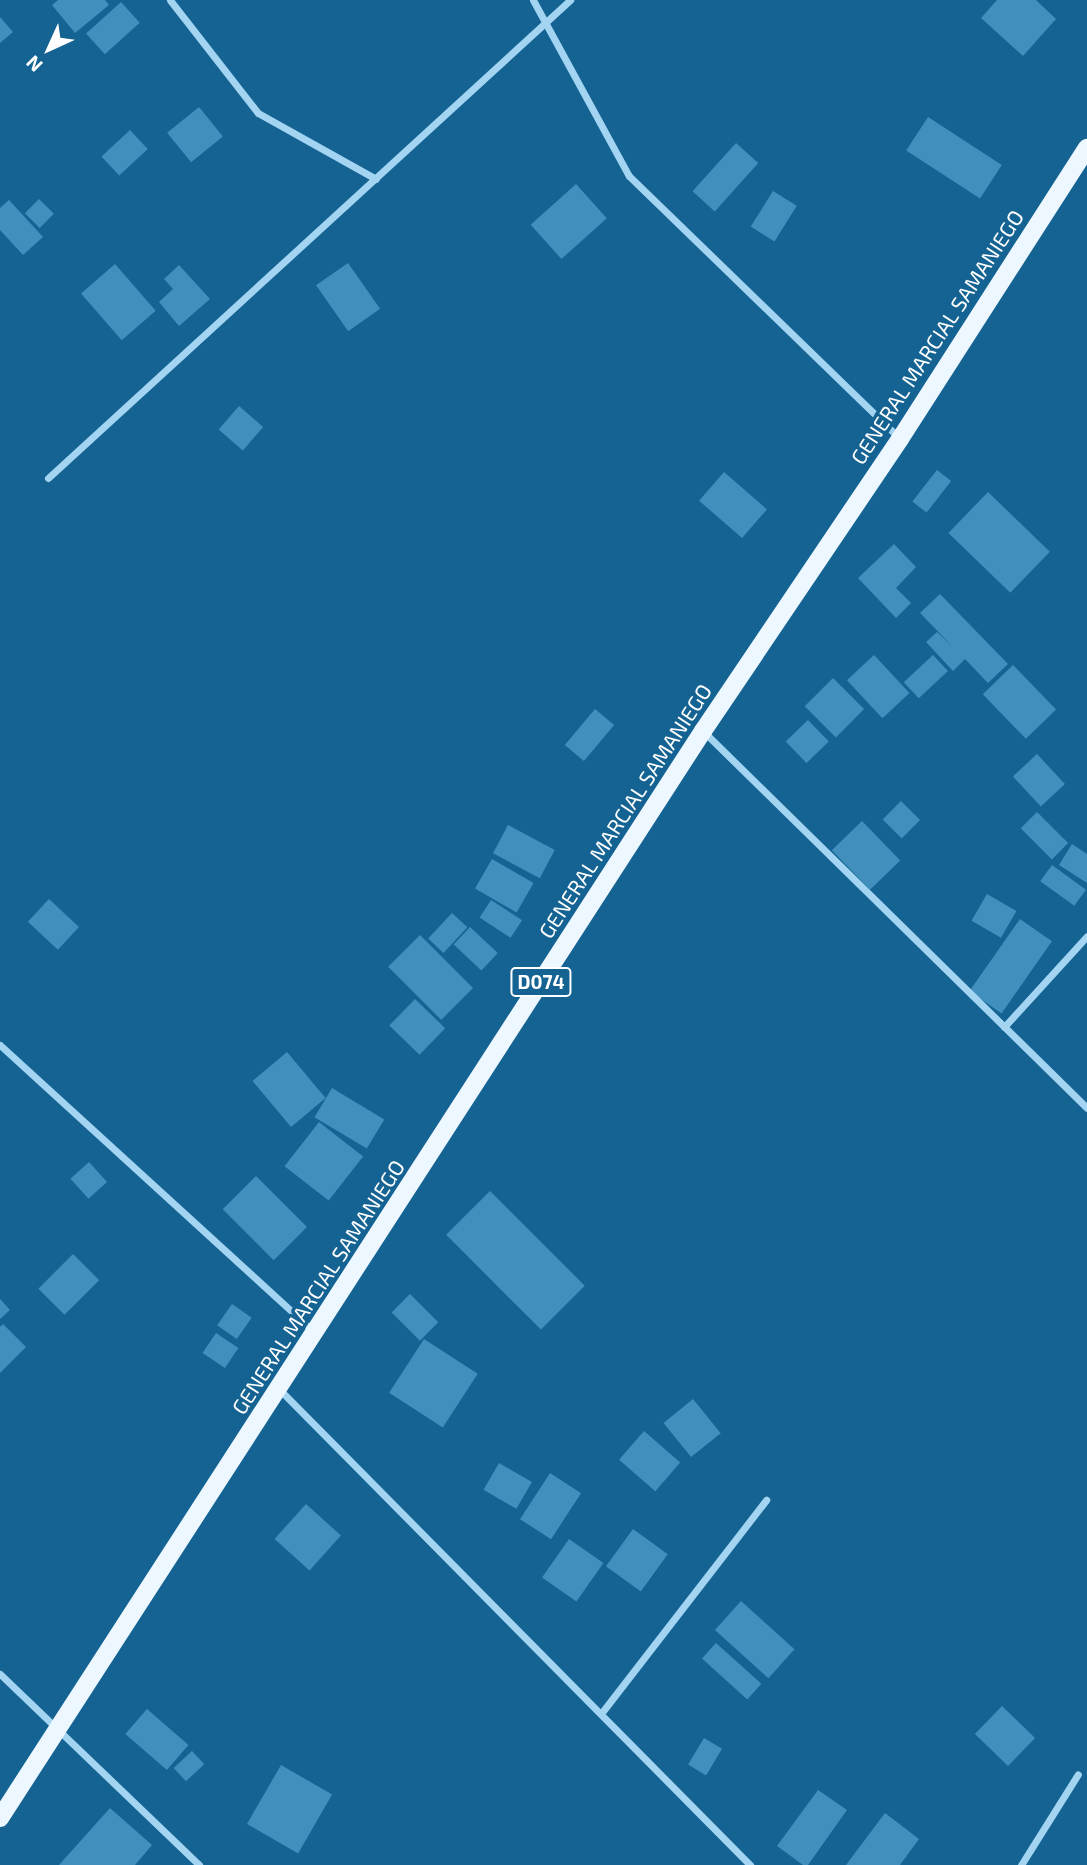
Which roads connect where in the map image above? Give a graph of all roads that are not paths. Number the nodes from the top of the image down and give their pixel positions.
1 (170, 0) edge
2 (533, 0) edge
3 (570, 0) edge
4 (546, 24) junction
5 (1087, 148) edge
6 (376, 179) junction
7 (900, 439) junction
8 (48, 478) dead end
9 (703, 731) junction
10 (1087, 936) edge
11 (1004, 1027) junction
12 (0, 1045) edge
13 (1087, 1108) edge
14 (316, 1334) junction
15 (279, 1389) junction
16 (766, 1500) dead end
17 (0, 1674) edge
18 (603, 1711) junction
19 (56, 1732) junction
20 (1078, 1774) dead end
21 (0, 1818) edge
22 (199, 1865) edge
23 (750, 1865) edge
24 (1021, 1865) edge

1 - 6 street
2 - 4 street
3 - 4 street
4 - 6 street
4 - 7 street
5 - 7 main road, GENERAL MARCIAL SAMANIEGO / D074
6 - 8 street
7 - 9 main road, GENERAL MARCIAL SAMANIEGO / D074
9 - 11 street
9 - 14 main road, GENERAL MARCIAL SAMANIEGO / D074
10 - 11 street
11 - 13 street
12 - 14 street
14 - 15 main road, GENERAL MARCIAL SAMANIEGO / D074
15 - 18 street
15 - 19 main road, GENERAL MARCIAL SAMANIEGO / D074
16 - 18 street
17 - 19 street
18 - 23 street
19 - 21 main road, GENERAL MARCIAL SAMANIEGO / D074
19 - 22 street
20 - 24 street

